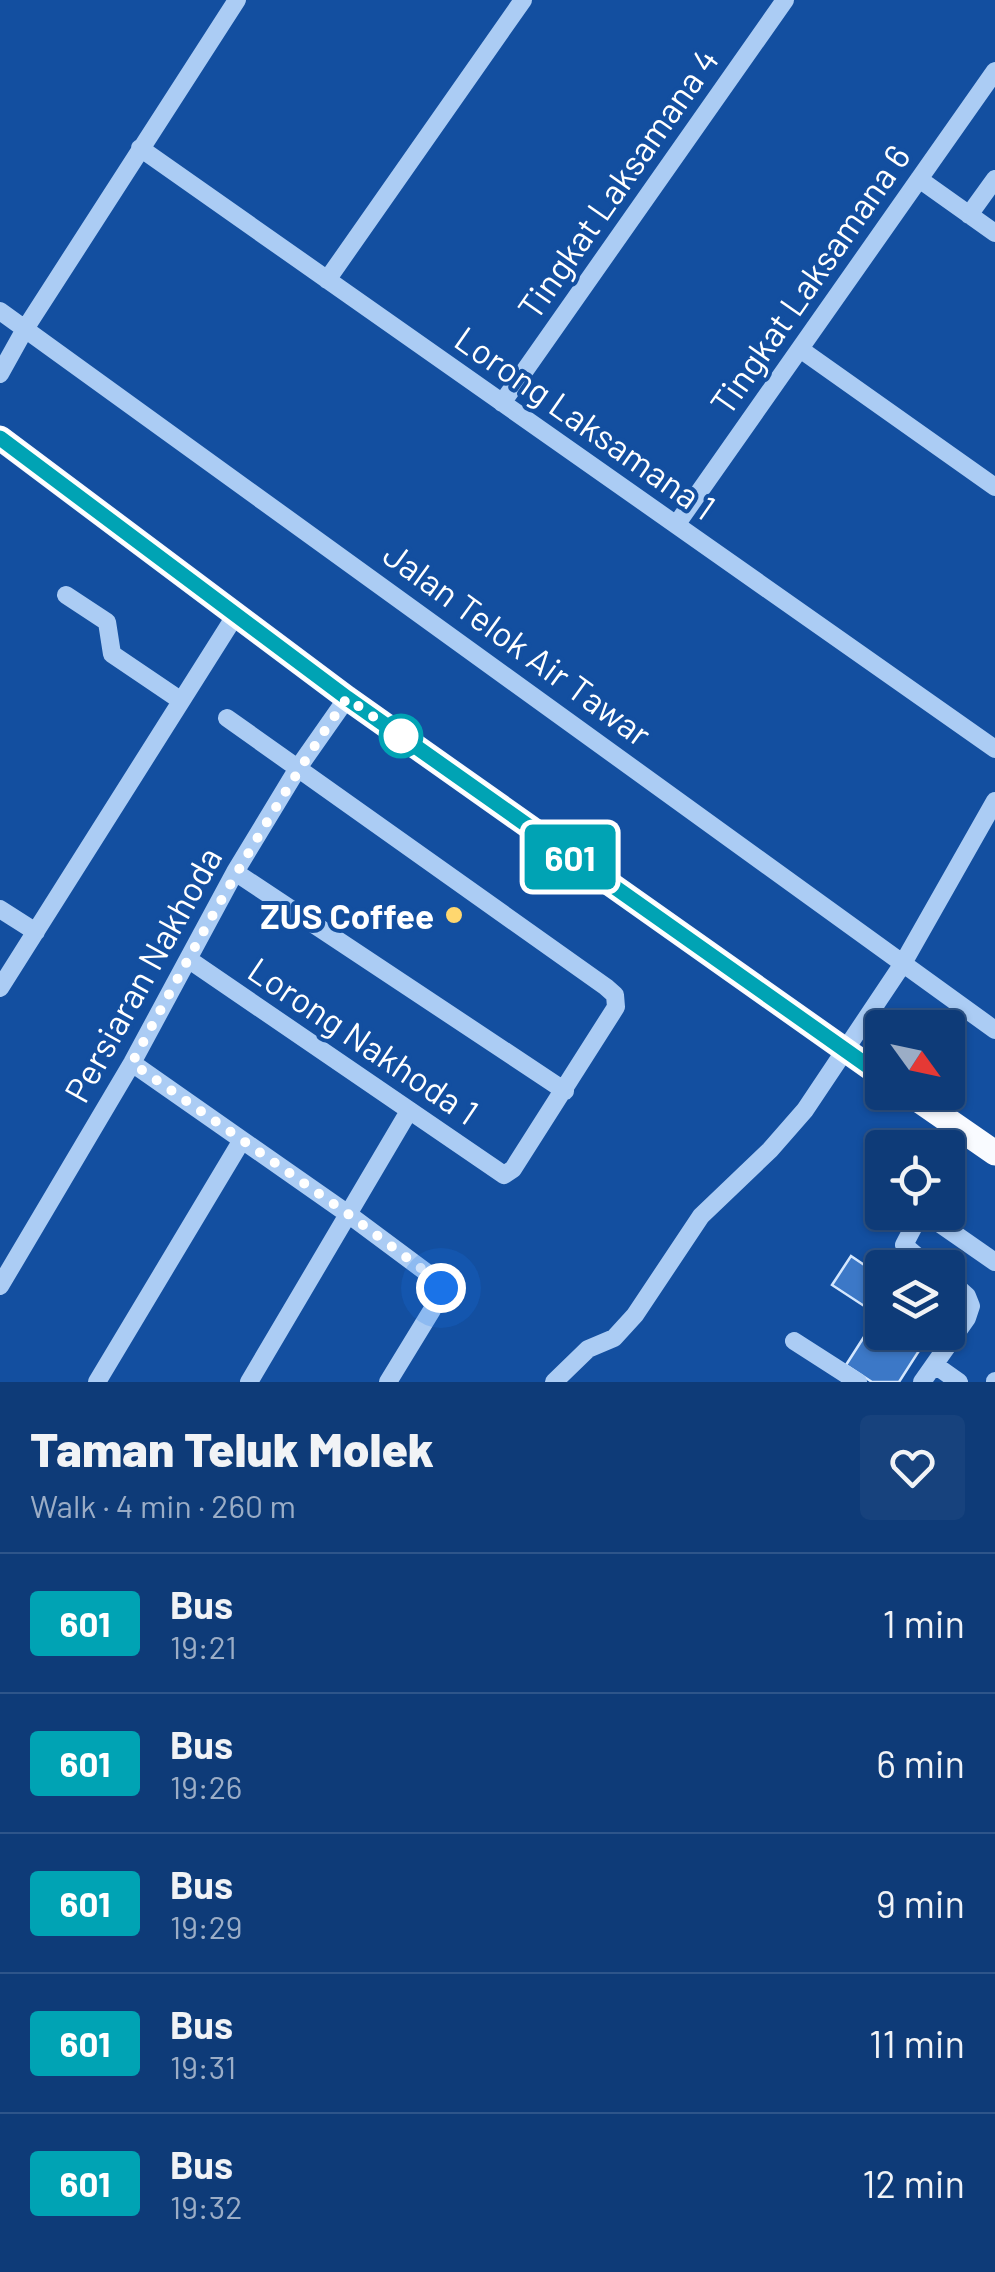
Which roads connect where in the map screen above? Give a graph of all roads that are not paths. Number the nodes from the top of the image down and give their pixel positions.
1 (237, 0) edge
2 (524, 0) edge
3 (785, 0) edge
4 (995, 70) edge
5 (140, 148) junction
6 (918, 179) junction
7 (995, 179) edge
8 (969, 215) junction
9 (995, 233) edge
10 (327, 280) junction
11 (0, 311) edge
12 (25, 329) junction
13 (800, 349) junction
14 (0, 374) edge
15 (502, 403) junction
16 (0, 438) edge
17 (995, 488) edge
18 (676, 525) junction
19 (66, 596) dead end
20 (235, 616) junction
21 (347, 698) junction
22 (180, 700) junction
23 (226, 718) dead end
24 (995, 750) edge
25 (298, 768) junction
26 (995, 801) edge
27 (235, 872) junction
28 (0, 909) edge
29 (36, 932) junction
30 (188, 959) junction
31 (902, 965) junction
32 (0, 988) edge
33 (995, 1030) edge
34 (846, 1051) junction
35 (132, 1063) junction
36 (865, 1064) edge
37 (564, 1090) junction
38 (933, 1110) edge
39 (410, 1112) junction
40 (242, 1140) junction
41 (995, 1153) edge
42 (348, 1214) junction
43 (910, 1250) edge
44 (995, 1262) edge
45 (0, 1286) edge
46 (794, 1341) dead end
47 (944, 1350) edge
48 (935, 1365) junction
49 (98, 1382) edge
50 (249, 1382) edge
51 (388, 1382) edge
52 (554, 1382) edge
53 (858, 1382) edge
54 (922, 1382) edge
55 (959, 1382) edge

1 - 5 street
2 - 10 street
3 - 15 street, Tingkat Laksamana 4
4 - 6 street, Tingkat Laksamana 6
5 - 10 street, Lorong Laksamana 1
5 - 12 street
6 - 8 street
6 - 13 street, Tingkat Laksamana 6
7 - 8 street
8 - 9 street
10 - 15 street, Lorong Laksamana 1
11 - 12 street, Jalan Telok Air Tawar
12 - 14 street
12 - 31 street, Jalan Telok Air Tawar
13 - 17 street
13 - 18 street, Tingkat Laksamana 6
15 - 18 street, Lorong Laksamana 1
16 - 20 main road
18 - 24 street, Lorong Laksamana 1
19 - 22 street
20 - 21 main road
20 - 22 street
21 - 25 street, Persiaran Nakhoda
21 - 34 main road
22 - 29 street
23 - 25 street
25 - 27 street, Persiaran Nakhoda
25 - 37 street
26 - 31 street
27 - 30 street, Persiaran Nakhoda
27 - 37 street
28 - 29 street
29 - 32 street
30 - 35 street, Persiaran Nakhoda
30 - 39 street, Lorong Nakhoda 1
31 - 33 street, Jalan Telok Air Tawar
31 - 34 street
34 - 36 main road
34 - 52 street
35 - 40 street
35 - 45 street, Persiaran Nakhoda
37 - 39 street, Lorong Nakhoda 1
38 - 41 main road
39 - 42 street
40 - 42 street
40 - 49 street
42 - 50 street
42 - 51 street
43 - 44 street
46 - 53 street
47 - 48 street
48 - 54 street
48 - 55 street

